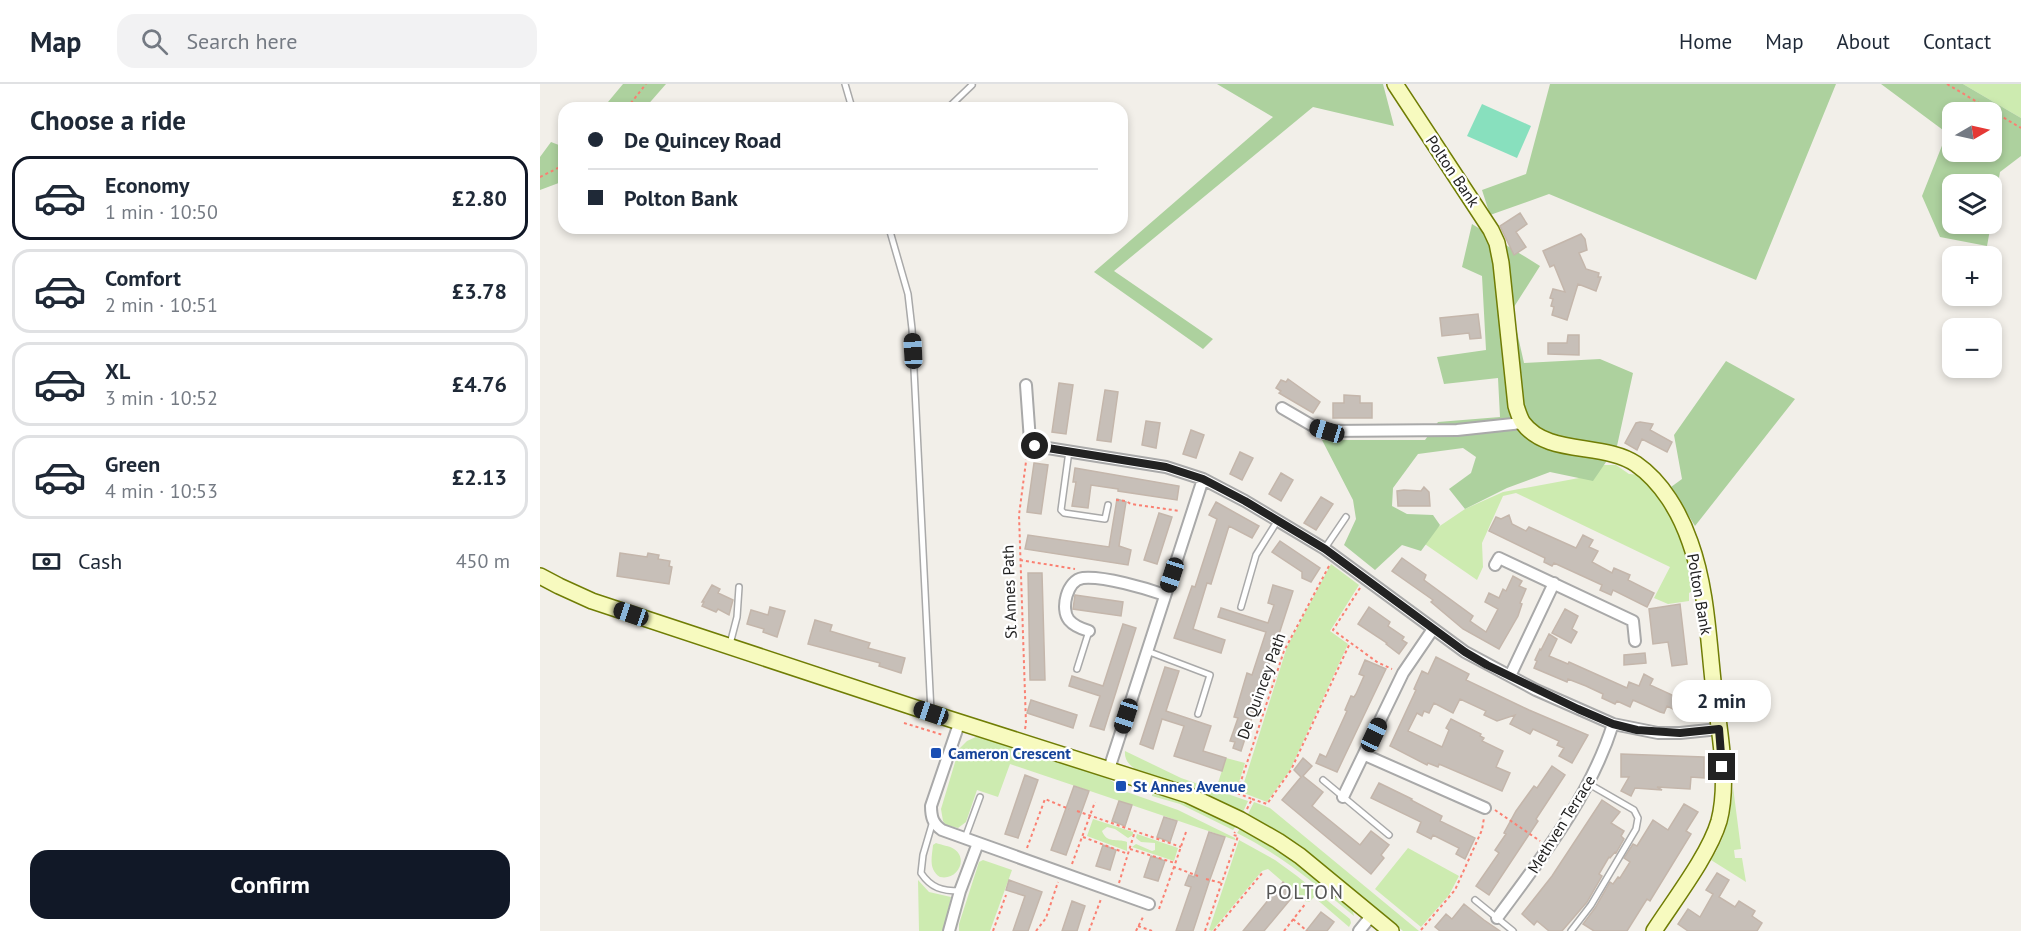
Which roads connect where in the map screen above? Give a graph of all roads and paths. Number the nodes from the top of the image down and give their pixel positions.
1 (646, 84) edge
2 (845, 84) edge
3 (1395, 84) edge
4 (1947, 84) edge
5 (972, 85) edge
6 (632, 102) edge
7 (850, 102) edge
8 (954, 102) edge
9 (2021, 128) edge
10 (558, 168) edge
11 (540, 177) edge
12 (891, 234) edge
13 (1026, 385) dead end
14 (1282, 408) dead end
15 (1522, 423) junction
16 (1035, 446) junction
17 (1069, 452) junction
18 (1203, 479) junction
19 (1108, 505) joint
20 (1192, 513) junction
21 (1346, 517) dead end
22 (1278, 520) junction
23 (1330, 552) junction
24 (1020, 560) junction
25 (1496, 565) dead end
26 (540, 576) edge
27 (1082, 578) junction
28 (1366, 579) junction
29 (1554, 583) junction
30 (739, 587) dead end
31 (1165, 595) junction
32 (1241, 607) dead end
33 (1433, 628) junction
34 (1089, 632) joint
35 (1635, 641) dead end
36 (1350, 643) junction
37 (729, 646) junction
38 (1148, 651) junction
39 (1077, 669) dead end
40 (1403, 673) junction
41 (1510, 676) junction
42 (931, 713) junction
43 (1198, 714) dead end
44 (960, 721) junction
45 (904, 723) dead end
46 (1613, 724) junction
47 (1719, 729) junction
48 (954, 738) junction
49 (1022, 742) junction
50 (1365, 755) junction
51 (1109, 769) junction
52 (1323, 780) dead end
53 (1589, 784) junction
54 (1343, 796) junction
55 (980, 797) dead end
56 (1252, 798) junction
57 (1095, 802) dead end
58 (1485, 808) junction
59 (1069, 809) dead end
60 (1077, 811) dead end
61 (1090, 816) junction
62 (1241, 820) junction
63 (933, 821) junction
64 (1135, 831) junction
65 (1186, 832) dead end
66 (1389, 835) dead end
67 (1082, 837) junction
68 (964, 838) junction
69 (978, 843) junction
70 (1181, 847) junction
71 (1550, 847) junction
72 (1130, 849) junction
73 (1128, 854) junction
74 (1024, 859) junction
75 (1175, 863) junction
76 (1263, 872) dead end
77 (1065, 874) junction
78 (1198, 876) dead end
79 (1206, 879) dead end
80 (1222, 883) junction
81 (1105, 888) junction
82 (960, 891) junction
83 (1116, 892) junction
84 (1006, 895) dead end
85 (1475, 900) dead end
86 (1306, 903) dead end
87 (1149, 904) dead end
88 (1372, 915) junction
89 (1497, 918) junction
90 (1293, 919) junction
91 (1138, 926) dead end
92 (1421, 930) edge
93 (949, 931) edge
94 (993, 931) edge
95 (1036, 931) edge
96 (1089, 931) edge
97 (1152, 931) edge
98 (1205, 931) edge
99 (1214, 931) edge
100 (1284, 931) edge
101 (1307, 931) edge
102 (1359, 931) edge
103 (1391, 931) edge
104 (1513, 931) edge
105 (1571, 931) edge
106 (1654, 931) edge

1 - 6 path
2 - 7 lane
3 - 15 street, Polton Bank
4 - 9 path
5 - 8 lane
10 - 11 path
12 - 42 lane
13 - 16 street
14 - 15 street
15 - 47 street, Polton Bank
16 - 17 street
16 - 24 path, St Annes Path
17 - 18 street
17 - 19 lane
18 - 20 street
18 - 22 street
19 - 20 path
20 - 31 street
21 - 23 lane
22 - 23 street
22 - 32 lane
23 - 28 street
23 - 56 path, De Quincey Path
24 - 27 path
24 - 49 path, St Annes Path
25 - 29 street
26 - 37 street
27 - 31 street
27 - 34 street
28 - 33 street
28 - 36 path
29 - 35 street
29 - 41 street
30 - 37 lane
31 - 38 street
33 - 40 street
33 - 41 street
34 - 39 lane
36 - 40 path
36 - 56 path
37 - 42 street
38 - 43 lane
38 - 51 street
40 - 50 street
41 - 46 street
42 - 44 street
44 - 48 street
44 - 49 street
45 - 48 path
46 - 47 street
46 - 53 street, Methven Terrace
47 - 106 street, Polton Bank
48 - 63 street
49 - 51 street
50 - 54 street
50 - 58 street
51 - 62 street
52 - 54 lane
53 - 71 street, Methven Terrace
53 - 105 lane
54 - 66 lane
55 - 68 lane
56 - 62 path
57 - 61 path
58 - 71 path
58 - 92 path
59 - 74 path
60 - 61 path
61 - 64 path
61 - 67 path
62 - 80 path
62 - 88 street
63 - 68 street
63 - 82 lane
64 - 70 path
64 - 72 path
65 - 70 path
67 - 73 path
67 - 77 path
68 - 69 street
69 - 74 street
69 - 82 street
70 - 75 path
71 - 89 street, Methven Terrace
72 - 73 path
72 - 75 path
73 - 83 path
74 - 77 street
75 - 78 path
76 - 99 path
77 - 81 street
77 - 95 path
79 - 80 path
80 - 98 path
81 - 83 street
81 - 96 path
82 - 93 street
83 - 87 street
84 - 94 path
85 - 89 lane
86 - 90 path
88 - 102 street
88 - 103 street
89 - 104 lane
90 - 100 path
90 - 101 path
91 - 97 path

